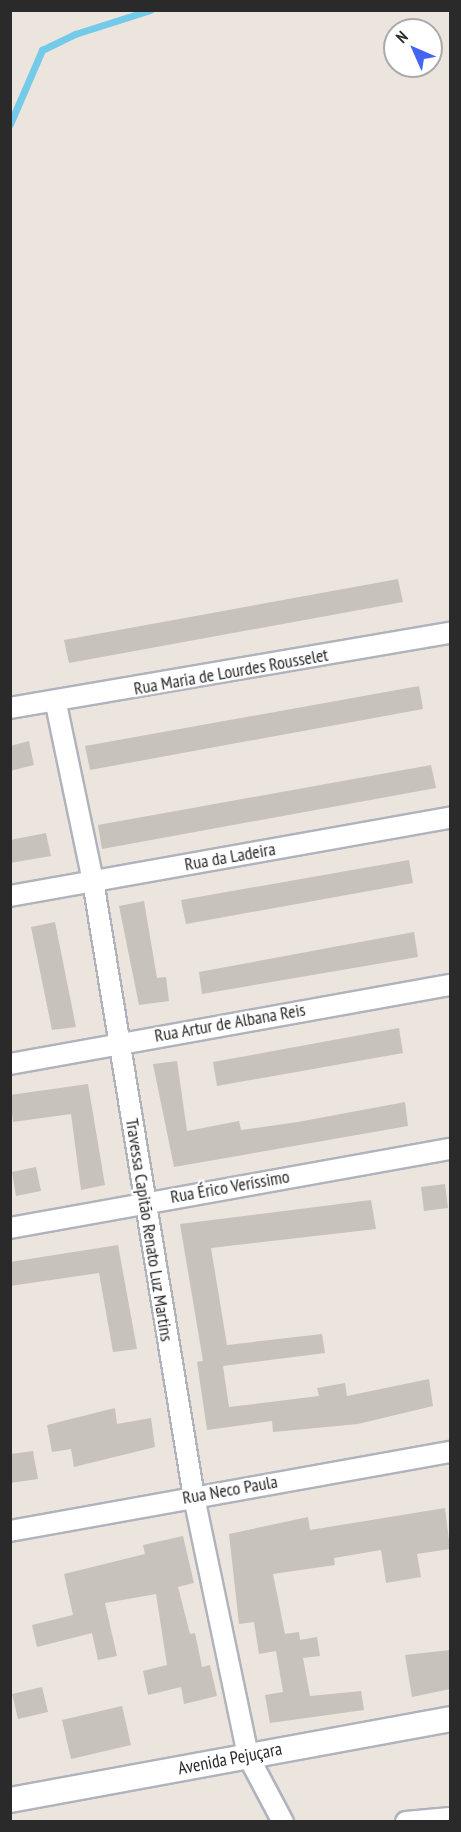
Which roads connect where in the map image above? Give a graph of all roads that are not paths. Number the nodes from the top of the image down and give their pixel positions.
1 (450, 633) edge
2 (56, 704) junction
3 (10, 708) edge
4 (450, 818) edge
5 (93, 881) junction
6 (10, 896) edge
7 (450, 986) edge
8 (121, 1042) junction
9 (10, 1064) edge
10 (450, 1149) edge
11 (142, 1202) junction
12 (10, 1228) edge
13 (450, 1452) edge
14 (194, 1497) junction
15 (10, 1531) edge
16 (450, 1719) edge
17 (248, 1756) junction
18 (10, 1800) edge
19 (450, 1818) edge
20 (283, 1821) edge
21 (406, 1821) edge

1 - 2 street, Rua Maria de Lourdes Rousselet
2 - 3 street, Rua Maria de Lourdes Rousselet
2 - 5 street, Travessa Capitão Renato Luz Martins
4 - 5 street, Rua da Ladeira
5 - 6 street, Rua da Ladeira
5 - 8 street, Travessa Capitão Renato Luz Martins
7 - 8 street, Rua Artur de Albana Reis
8 - 9 street, Rua Artur de Albana Reis
8 - 11 street, Travessa Capitão Renato Luz Martins
10 - 11 street, Rua Érico Veríssimo
11 - 12 street, Rua Érico Veríssimo
11 - 14 street, Travessa Capitão Renato Luz Martins
13 - 14 street, Rua Neco Paula
14 - 15 street, Rua Neco Paula
14 - 17 street, Travessa Capitão Renato Luz Martins
16 - 17 street, Avenida Pejuçara
17 - 18 street, Avenida Pejuçara
17 - 20 street, Travessa Capitão Renato Luz Martins
19 - 21 street

